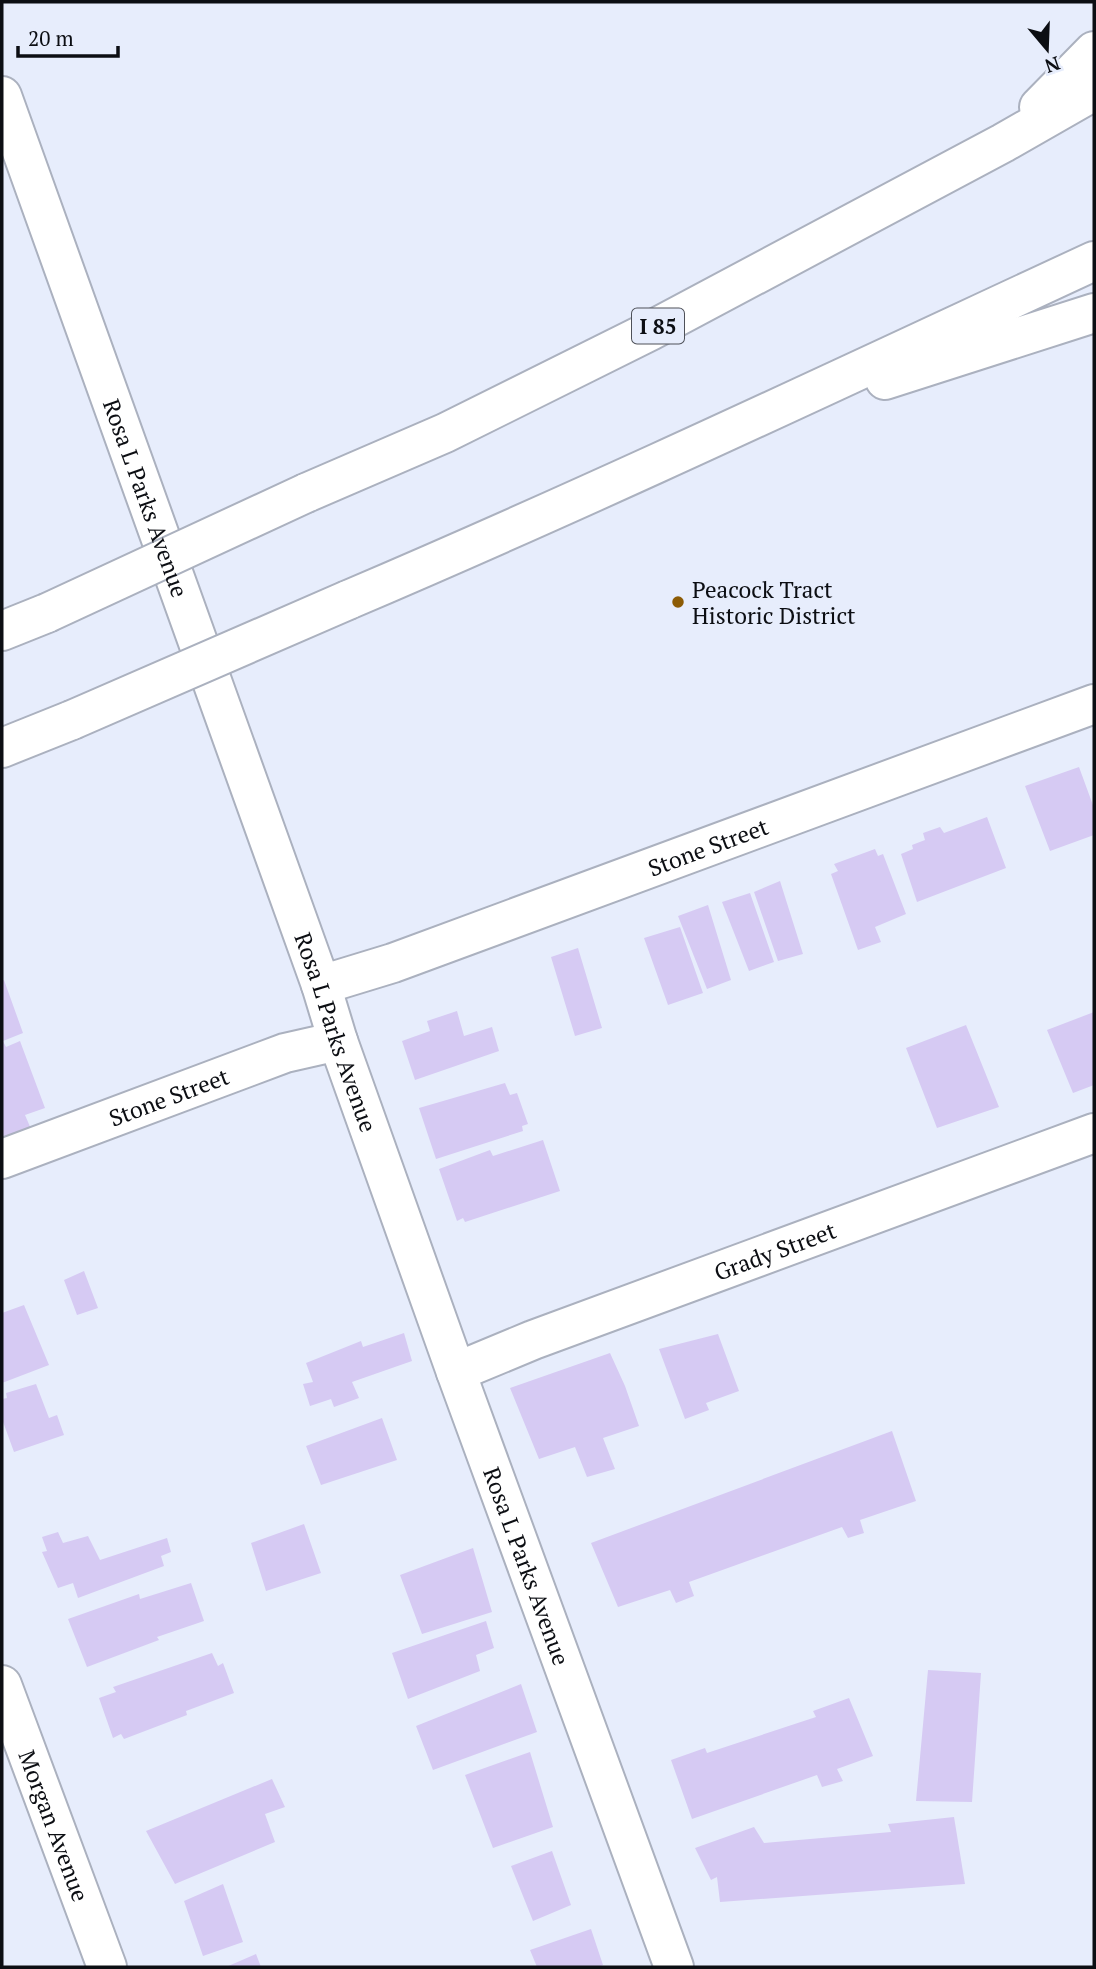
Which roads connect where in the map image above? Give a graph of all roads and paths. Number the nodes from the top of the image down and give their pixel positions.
1 (1094, 51) edge
2 (1094, 91) edge
3 (2, 96) edge
4 (1003, 143) junction
5 (1094, 261) edge
6 (1094, 313) edge
7 (736, 427) junction
8 (2, 631) edge
9 (1094, 704) edge
10 (2, 748) edge
11 (321, 985) junction
12 (338, 1041) junction
13 (1094, 1133) edge
14 (2, 1159) edge
15 (456, 1372) junction
16 (2, 1685) edge
17 (107, 1967) edge
18 (674, 1967) edge

1 - 4 main road
2 - 4 main road, I 85
3 - 11 main road, Rosa L Parks Avenue
4 - 8 main road, I 85, bridge
5 - 7 main road
6 - 7 main road
7 - 10 main road, bridge
9 - 11 main road, Stone Street
11 - 12 main road, Rosa L Parks Avenue
12 - 14 main road, Stone Street
12 - 15 main road, Rosa L Parks Avenue
13 - 15 main road, Grady Street
15 - 18 main road, Rosa L Parks Avenue
16 - 17 main road, Morgan Avenue

